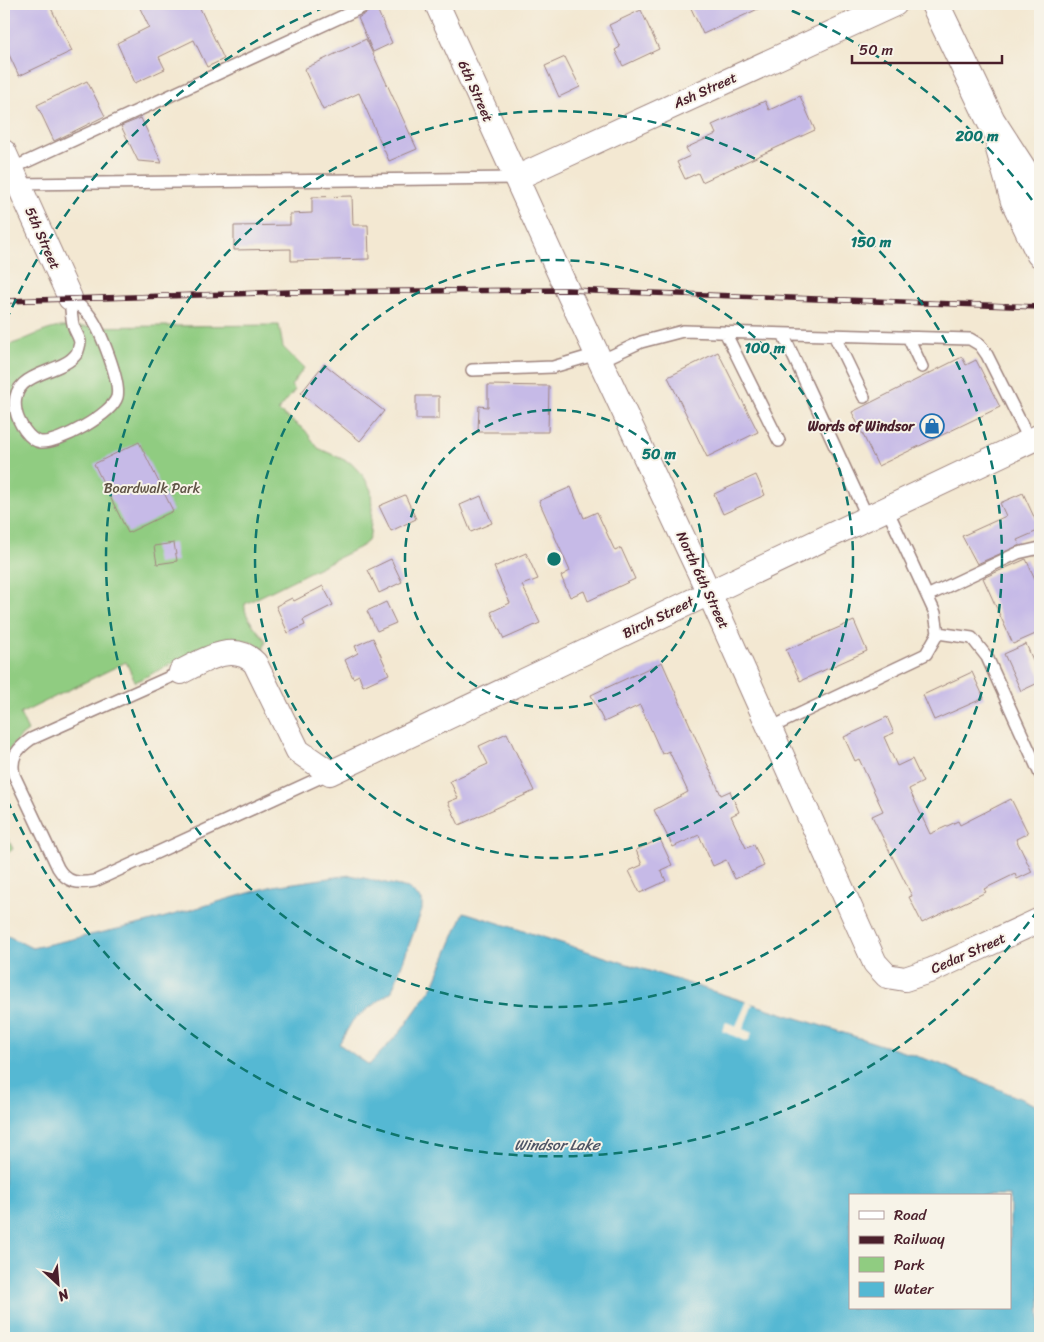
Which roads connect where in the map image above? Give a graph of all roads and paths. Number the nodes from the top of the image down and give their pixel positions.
1 (369, 4) edge
2 (437, 4) edge
3 (895, 4) edge
4 (935, 4) edge
5 (991, 121) junction
6 (9, 174) edge
7 (516, 178) junction
8 (1040, 197) edge
9 (1040, 253) edge
10 (70, 298) junction
11 (725, 332) junction
12 (783, 334) junction
13 (834, 335) junction
14 (908, 337) junction
15 (598, 357) junction
16 (922, 368) dead end
17 (472, 370) dead end
18 (864, 397) dead end
19 (1035, 438) edge
20 (779, 441) dead end
21 (877, 513) junction
22 (1040, 548) edge
23 (709, 593) junction
24 (927, 596) junction
25 (938, 633) junction
26 (181, 672) joint
27 (770, 728) junction
28 (330, 773) junction
29 (1040, 774) edge
30 (1040, 920) edge
31 (893, 977) joint

1 - 6 lane
2 - 7 street, 6th Street
3 - 7 street, Ash Street
4 - 5 main road
5 - 8 main road
5 - 9 main road
6 - 7 lane
6 - 10 street, 5th Street
7 - 15 street, North 6th Street
10 - 10 lane
11 - 12 lane
11 - 15 lane
11 - 20 lane
12 - 13 lane
12 - 21 lane
13 - 14 lane
13 - 18 lane
14 - 16 lane
14 - 19 lane
15 - 17 lane
15 - 23 street, North 6th Street
19 - 21 street, Birch Street
21 - 23 street, Birch Street
21 - 24 lane
22 - 24 lane
23 - 27 street, North 6th Street
23 - 28 street, Birch Street
24 - 25 lane
25 - 27 lane
25 - 29 lane
26 - 28 street
26 - 28 lane
27 - 31 street, North 6th Street
30 - 31 street, Cedar Street

